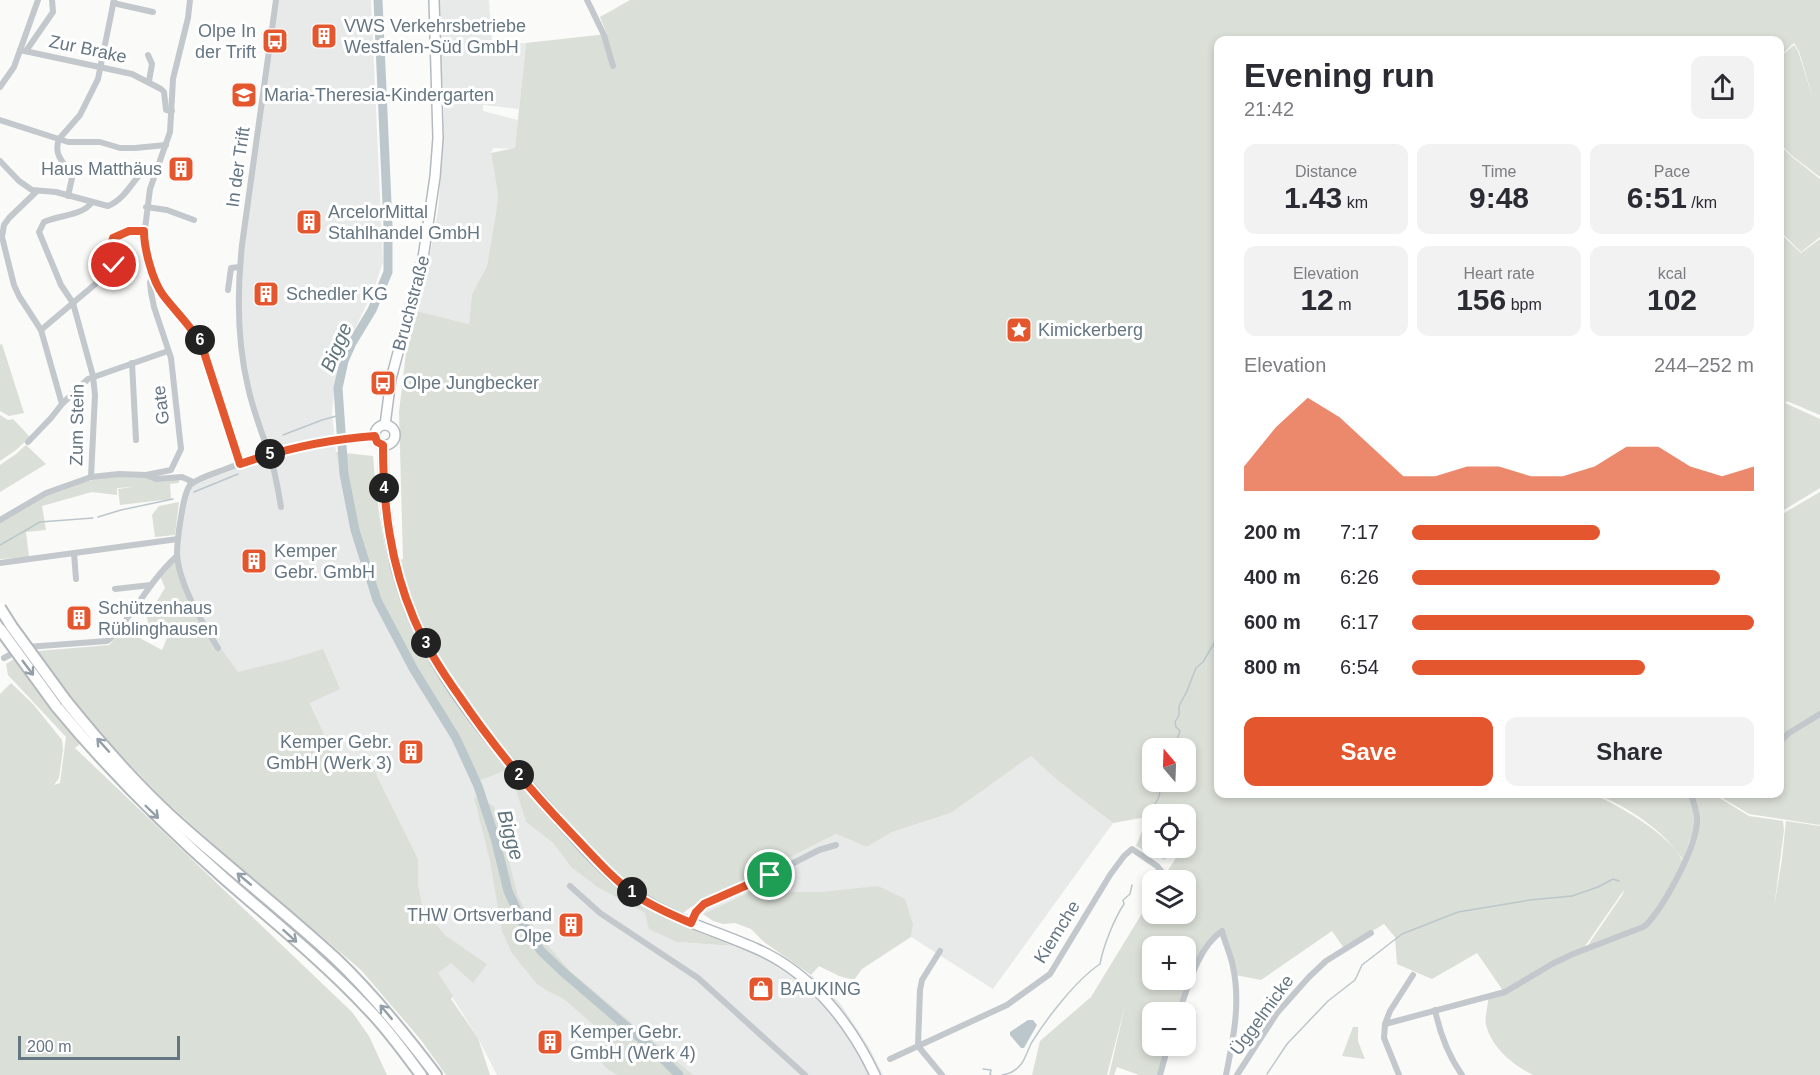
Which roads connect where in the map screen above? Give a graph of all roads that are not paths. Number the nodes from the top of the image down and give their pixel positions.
1 (38, 0) edge
2 (52, 0) edge
3 (190, 0) edge
4 (276, 0) edge
5 (435, 0) edge
6 (587, 0) edge
7 (114, 2) edge
8 (153, 12) dead end
9 (23, 50) junction
10 (148, 55) dead end
11 (614, 66) dead end
12 (101, 68) junction
13 (149, 81) junction
14 (0, 87) edge
15 (172, 111) junction
16 (0, 120) edge
17 (59, 139) junction
18 (166, 145) junction
19 (0, 161) edge
20 (156, 168) junction
21 (37, 192) junction
22 (68, 196) junction
23 (92, 202) junction
24 (146, 207) junction
25 (194, 220) dead end
26 (2, 225) edge
27 (144, 231) junction
28 (240, 267) junction
29 (153, 276) junction
30 (228, 290) dead end
31 (73, 303) junction
32 (41, 330) junction
33 (168, 351) junction
34 (132, 363) junction
35 (93, 376) junction
36 (62, 404) junction
37 (385, 425) junction
38 (375, 436) junction
39 (136, 440) dead end
40 (27, 442) dead end
41 (383, 445) junction
42 (269, 454) junction
43 (240, 464) junction
44 (146, 475) junction
45 (92, 477) junction
46 (193, 482) junction
47 (281, 507) dead end
48 (0, 520) edge
49 (178, 538) junction
50 (74, 553) junction
51 (177, 556) junction
52 (0, 563) edge
53 (75, 579) dead end
54 (151, 585) junction
55 (115, 589) dead end
56 (0, 608) edge
57 (0, 629) edge
58 (218, 648) dead end
59 (4, 658) dead end
60 (61, 703) junction
61 (1820, 714) edge
62 (1784, 738) edge
63 (1692, 798) edge
64 (836, 845) dead end
65 (1160, 870) edge
66 (570, 886) dead end
67 (691, 923) junction
68 (1371, 933) dead end
69 (940, 951) dead end
70 (1413, 975) dead end
71 (1183, 1002) edge
72 (1435, 1010) junction
73 (1385, 1024) junction
74 (918, 1046) junction
75 (1165, 1056) edge
76 (890, 1059) dead end
77 (421, 1075) edge
78 (436, 1075) edge
79 (805, 1075) edge
80 (875, 1075) edge
81 (942, 1075) edge
82 (1160, 1075) edge
83 (1226, 1075) edge
84 (1237, 1075) edge
85 (1399, 1075) edge
86 (1462, 1075) edge

1 - 9 street
2 - 9 street
3 - 15 street
4 - 28 street, In der Trift
5 - 37 main road, Bruchstraße
6 - 11 street
7 - 8 street
7 - 12 street
9 - 12 street, Zur Brake
9 - 14 street
10 - 13 street, Zur Brake
12 - 13 street, Zur Brake
12 - 17 street
13 - 15 street
15 - 18 street
16 - 17 street
17 - 18 street
17 - 22 street
18 - 20 street
19 - 21 street
20 - 23 street
20 - 24 street
21 - 22 street
21 - 26 street
22 - 23 street
23 - 31 street, Zum Stein
24 - 25 street
24 - 27 street
26 - 32 street
27 - 29 street
27 - 31 street
28 - 30 street, In der Trift
28 - 42 street, In der Trift
29 - 33 street, Gate
29 - 43 street
31 - 32 street
31 - 35 street, Zum Stein
32 - 36 street
33 - 34 street
33 - 44 street, Gate
34 - 35 street
34 - 39 street
35 - 36 street
35 - 45 street, Zum Stein
36 - 40 street
37 - 38 main road
37 - 41 main road
38 - 41 main road
38 - 42 street
41 - 67 main road
42 - 43 street
42 - 47 street, In der Trift
43 - 46 street
44 - 45 street
44 - 46 street
45 - 48 street
46 - 49 street
49 - 50 street
49 - 51 street
50 - 52 street
50 - 53 street
51 - 54 street
51 - 58 street
54 - 55 street
54 - 59 street
56 - 60 highway, bridge
57 -> 60 highway, bridge
60 -> 77 highway
78 -> 60 highway
61 - 62 street
63 - 72 street
64 - 67 street
65 - 74 street, Kiemche
66 - 79 street
67 - 80 main road
68 - 84 street, Üggelmicke
69 - 74 street
70 - 73 street
71 - 83 street
72 - 73 street
72 - 86 street
73 - 85 street
74 - 76 street, Kiemche
74 - 81 street
75 - 82 street

